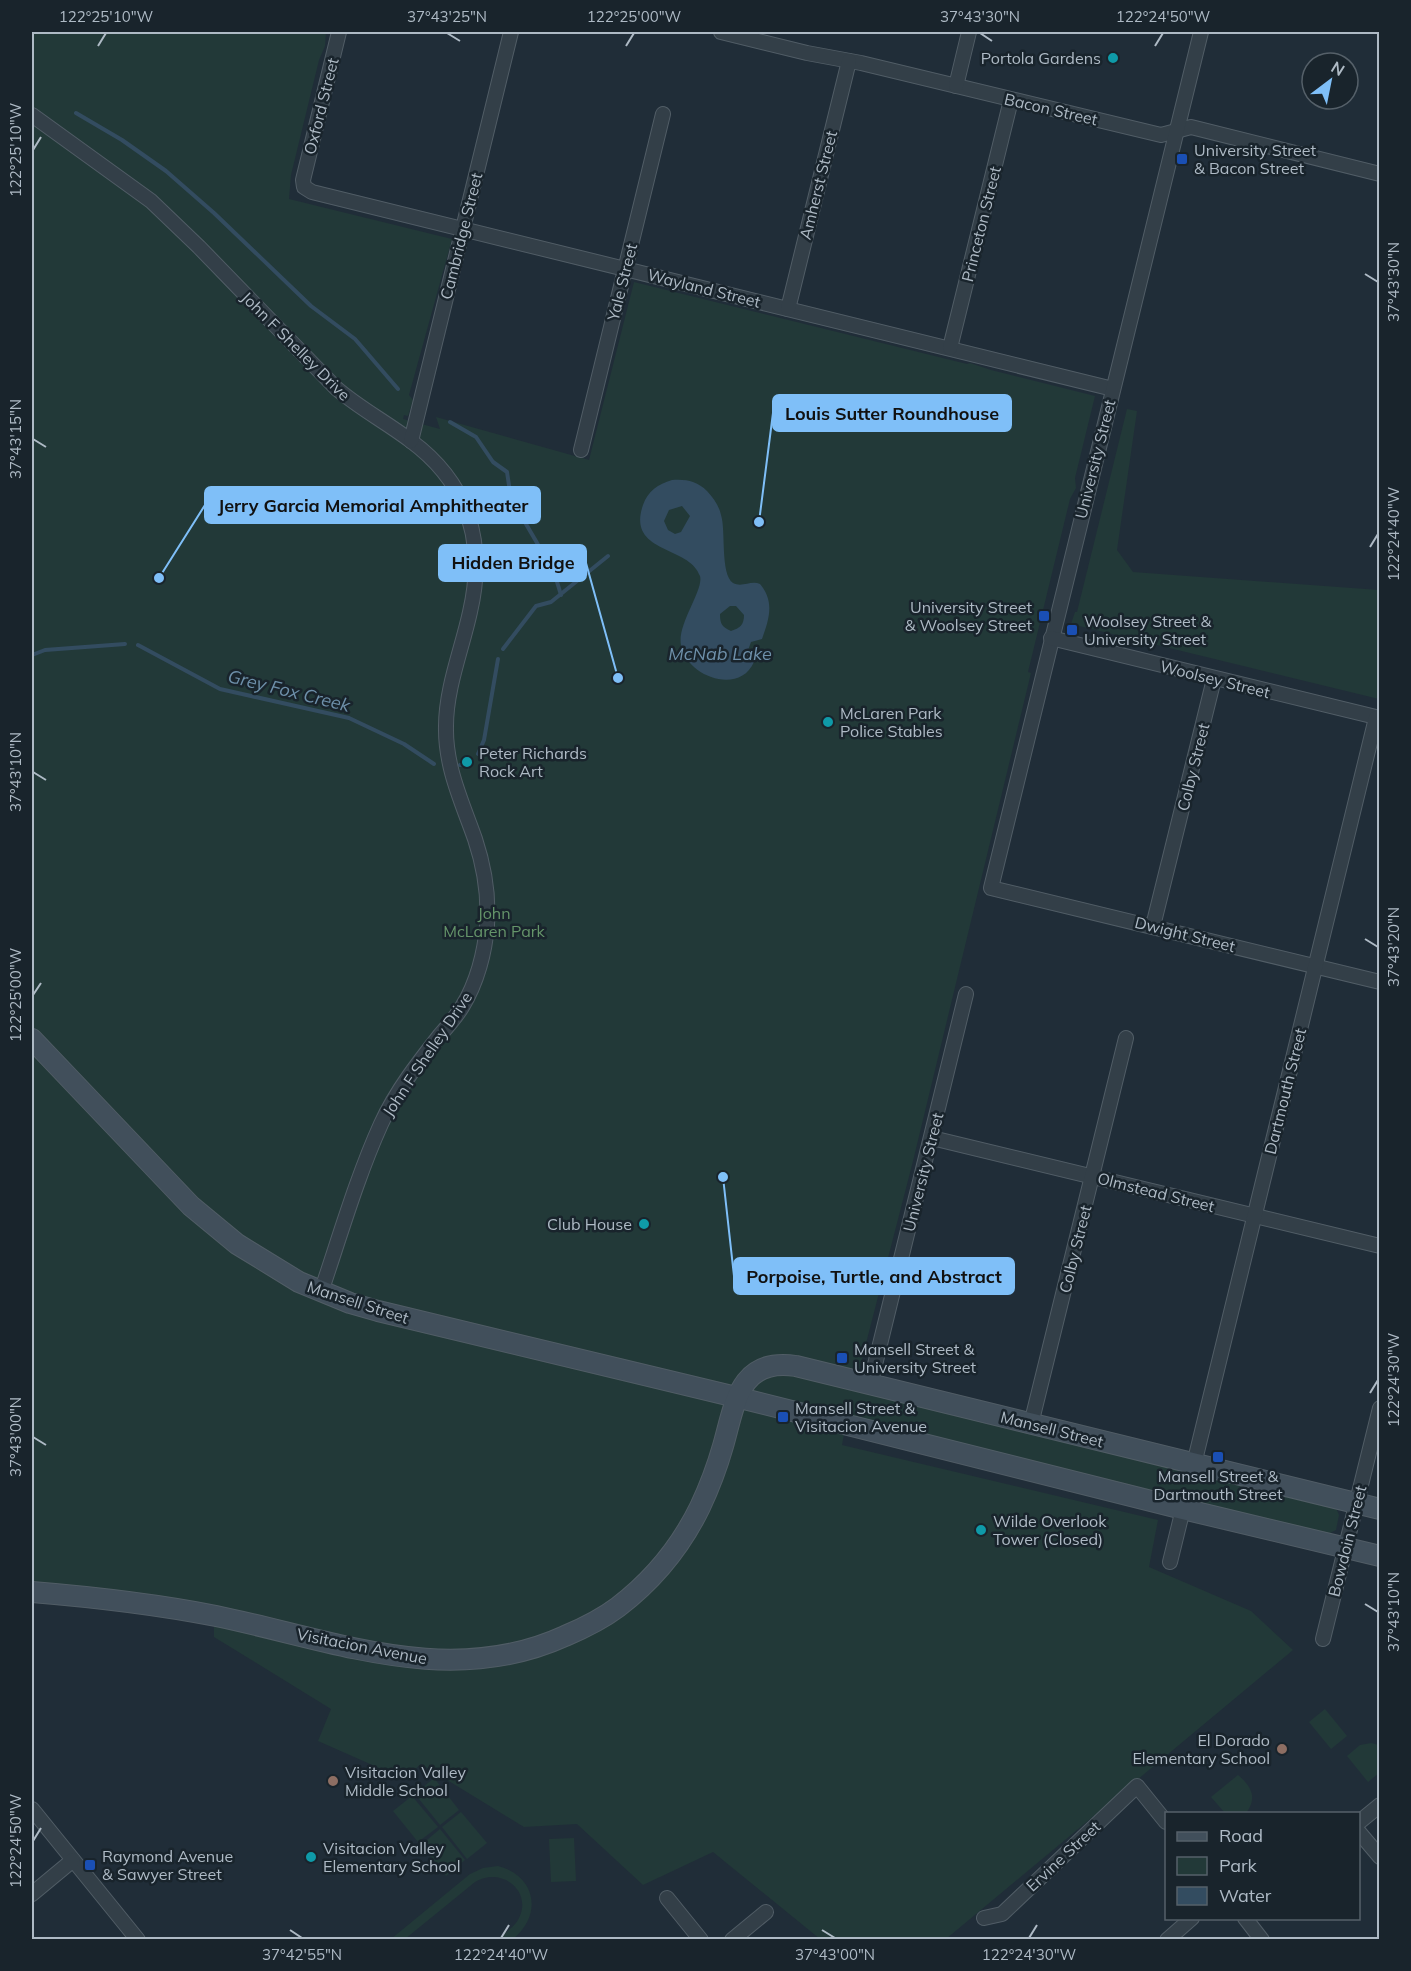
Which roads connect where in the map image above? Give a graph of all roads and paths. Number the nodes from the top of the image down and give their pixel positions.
1 (339, 32) edge
2 (511, 32) edge
3 (721, 32) edge
4 (969, 32) edge
5 (1201, 32) edge
6 (849, 61) junction
7 (956, 86) junction
8 (1011, 100) junction
9 (663, 114) dead end
10 (32, 115) edge
11 (1176, 131) junction
12 (1380, 174) edge
13 (303, 180) joint
14 (462, 230) junction
15 (625, 269) junction
16 (788, 309) junction
17 (950, 348) junction
18 (1113, 389) junction
19 (411, 441) junction
20 (581, 450) dead end
21 (1051, 638) junction
22 (1215, 679) junction
23 (1378, 718) edge
24 (991, 888) joint
25 (1153, 926) junction
26 (1315, 966) junction
27 (1380, 982) edge
28 (966, 994) dead end
29 (1126, 1038) dead end
30 (32, 1040) edge
31 (932, 1138) junction
32 (1092, 1177) junction
33 (1255, 1216) junction
34 (1380, 1246) edge
35 (321, 1292) junction
36 (870, 1384) junction
37 (736, 1397) junction
38 (1380, 1408) edge
39 (1031, 1424) junction
40 (1194, 1464) junction
41 (1356, 1503) junction
42 (1183, 1509) junction
43 (1380, 1509) edge
44 (1345, 1547) junction
45 (1380, 1556) edge
46 (1170, 1562) dead end
47 (32, 1592) edge
48 (1323, 1639) dead end
49 (1380, 1805) edge
50 (32, 1809) edge
51 (1165, 1820) edge
52 (1360, 1822) edge
53 (1360, 1832) edge
54 (1380, 1857) edge
55 (73, 1860) junction
56 (32, 1894) edge
57 (667, 1898) dead end
58 (766, 1912) dead end
59 (984, 1918) dead end
60 (1190, 1920) edge
61 (1247, 1920) edge
62 (138, 1940) edge
63 (700, 1940) edge
64 (732, 1940) edge
65 (1167, 1940) edge
66 (1262, 1940) edge

1 - 13 street, Oxford Street
2 - 14 street, Cambridge Street
3 - 6 street, Bacon Street
4 - 7 street
5 - 11 street, University Street
6 - 7 street, Bacon Street
6 - 16 street, Amherst Street
7 - 8 street, Bacon Street
8 - 11 street, Bacon Street
8 - 17 street, Princeton Street
9 - 15 street, Yale Street
10 - 19 street, John F Shelley Drive
11 - 12 street, Bacon Street
11 - 18 street, University Street
13 - 14 street, Wayland Street
14 - 15 street, Wayland Street
14 - 19 street, Cambridge Street
15 - 16 street, Wayland Street
15 - 20 street, Yale Street
16 - 17 street, Wayland Street
17 - 18 street, Wayland Street
18 - 21 street, University Street
19 - 35 street, John F Shelley Drive
21 - 22 street, Woolsey Street
21 - 24 street, University Street
22 - 23 street, Woolsey Street
22 - 25 street, Colby Street
23 - 26 street, Dartmouth Street
24 - 25 street, Dwight Street
25 - 26 street, Dwight Street
26 - 27 street, Dwight Street
26 - 33 street, Dartmouth Street
28 - 31 street, University Street
29 - 32 street, Colby Street
30 - 35 street, Mansell Street
31 - 32 street, Olmstead Street
31 - 36 street, University Street
32 - 33 street, Olmstead Street
32 - 39 street, Colby Street
33 - 34 street, Olmstead Street
33 - 40 street, Dartmouth Street
35 - 37 street, Mansell Street
36 - 37 street, Mansell Street
36 - 39 street, Mansell Street
37 - 42 street, Mansell Street
37 - 47 street, Visitacion Avenue
38 - 41 street, Bowdoin Street
39 - 40 street, Mansell Street
40 - 41 street, Mansell Street
41 - 43 street, Mansell Street
41 - 44 street, Bowdoin Street
42 - 44 street, Mansell Street
42 - 46 street
44 - 45 street, Mansell Street
44 - 48 street, Bowdoin Street
49 - 52 street
50 - 55 street
51 - 59 street, Ervine Street
53 - 54 street
55 - 56 street
55 - 62 street
57 - 63 street
58 - 64 street
60 - 65 street
61 - 66 street

